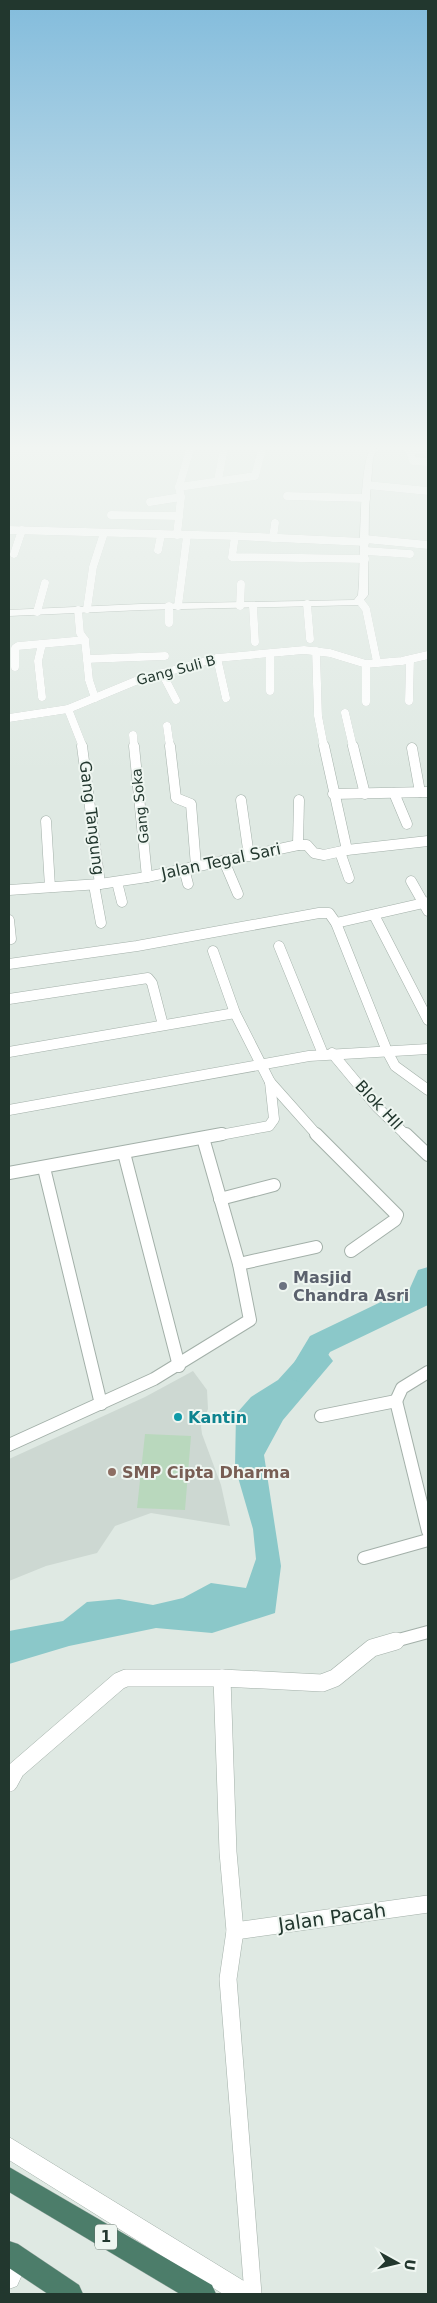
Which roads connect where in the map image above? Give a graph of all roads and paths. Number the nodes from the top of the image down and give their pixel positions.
1 (97, 556) edge
2 (183, 556) edge
3 (365, 556) edge
4 (45, 584) dead end
5 (242, 584) dead end
6 (360, 601) junction
7 (308, 604) junction
8 (174, 606) junction
9 (240, 606) junction
10 (254, 606) junction
11 (83, 610) junction
12 (37, 612) junction
13 (9, 614) edge
14 (169, 623) dead end
15 (310, 639) dead end
16 (85, 640) junction
17 (255, 642) dead end
18 (42, 644) junction
19 (316, 651) junction
20 (270, 654) junction
21 (428, 655) edge
22 (165, 656) dead end
23 (217, 658) junction
24 (87, 659) junction
25 (410, 660) junction
26 (378, 662) junction
27 (366, 664) junction
28 (15, 667) dead end
29 (162, 673) junction
30 (270, 691) dead end
31 (42, 697) dead end
32 (95, 698) junction
33 (226, 698) dead end
34 (176, 700) dead end
35 (409, 701) dead end
36 (366, 702) dead end
37 (68, 709) junction
38 (345, 713) dead end
39 (9, 718) edge
40 (168, 726) dead end
41 (133, 735) dead end
42 (412, 748) dead end
43 (424, 792) edge
44 (394, 793) junction
45 (333, 794) junction
46 (365, 794) junction
47 (241, 800) dead end
48 (300, 800) dead end
49 (46, 821) dead end
50 (407, 824) dead end
51 (428, 841) edge
52 (298, 844) junction
53 (344, 851) junction
54 (249, 856) junction
55 (224, 861) junction
56 (196, 866) junction
57 (184, 869) junction
58 (147, 877) junction
59 (349, 878) dead end
60 (411, 881) dead end
61 (117, 882) junction
62 (98, 884) junction
63 (188, 884) dead end
64 (50, 887) junction
65 (9, 890) edge
66 (238, 894) dead end
67 (122, 902) dead end
68 (427, 906) edge
69 (374, 915) junction
70 (9, 920) edge
71 (101, 923) dead end
72 (336, 923) junction
73 (11, 938) dead end
74 (278, 946) dead end
75 (213, 950) dead end
76 (9, 964) edge
77 (9, 999) edge
78 (235, 1013) junction
79 (428, 1020) edge
80 (163, 1025) junction
81 (428, 1049) edge
82 (9, 1052) edge
83 (387, 1052) junction
84 (327, 1054) junction
85 (260, 1064) junction
86 (270, 1082) junction
87 (428, 1090) edge
88 (9, 1110) edge
89 (203, 1138) junction
90 (124, 1152) junction
91 (428, 1155) edge
92 (44, 1168) junction
93 (9, 1173) edge
94 (274, 1185) dead end
95 (220, 1199) junction
96 (316, 1247) dead end
97 (351, 1251) dead end
98 (239, 1264) junction
99 (179, 1366) junction
100 (428, 1372) edge
101 (396, 1401) junction
102 (101, 1404) junction
103 (321, 1416) dead end
104 (10, 1440) edge
105 (428, 1531) edge
106 (428, 1540) edge
107 (364, 1558) dead end
108 (428, 1632) edge
109 (222, 1678) junction
110 (9, 1783) edge
111 (428, 1904) edge
112 (235, 1931) junction
113 (9, 2148) edge
114 (9, 2179) edge
115 (12, 2264) edge
116 (70, 2294) edge
117 (203, 2294) edge
118 (244, 2294) edge
119 (253, 2294) edge

1 - 11 street
2 - 8 street
3 - 6 street
4 - 12 street
5 - 9 street
6 - 7 street
6 - 26 street
7 - 10 street
7 - 15 street
8 - 9 street
8 - 11 street
8 - 14 street
9 - 10 street
10 - 17 street
11 - 12 street
11 - 16 street
12 - 13 street
16 - 18 street
16 - 24 street
18 - 28 street
18 - 31 street
19 - 20 street, Gang Suli B
19 - 27 street, Gang Suli B
19 - 45 street
20 - 23 street, Gang Suli B
20 - 30 street
21 - 25 street, Gang Suli B
22 - 24 street
23 - 29 street, Gang Suli B
23 - 33 street
24 - 32 street
25 - 26 street, Gang Suli B
25 - 35 street
26 - 27 street, Gang Suli B
27 - 36 street
29 - 32 street, Gang Suli B
29 - 34 street
32 - 37 street, Gang Suli B
37 - 39 street, Gang Suli B
37 - 62 street, Gang Tangung
38 - 46 street
40 - 56 street
41 - 58 street, Gang Soka
42 - 43 street
43 - 44 street
44 - 46 street
44 - 50 street
45 - 46 street
45 - 53 street
47 - 54 street
48 - 52 street
49 - 64 street
51 - 53 street, Jalan Tegal Sari
52 - 53 street, Jalan Tegal Sari
52 - 54 street, Jalan Tegal Sari
53 - 59 street
54 - 55 street, Jalan Tegal Sari
55 - 56 street, Jalan Tegal Sari
55 - 66 street
56 - 57 street, Jalan Tegal Sari
57 - 58 street, Jalan Tegal Sari
57 - 63 street
58 - 61 street, Jalan Tegal Sari
60 - 68 street
61 - 62 street, Jalan Tegal Sari
61 - 67 street
62 - 64 street, Jalan Tegal Sari
62 - 71 street, Gang Tangung
64 - 65 street, Jalan Tegal Sari
68 - 69 street
69 - 72 street
69 - 79 street
70 - 73 street
72 - 76 street
72 - 83 street
74 - 84 street
75 - 78 street
77 - 80 street
78 - 80 street
78 - 85 street
80 - 82 street
81 - 83 street
83 - 84 street
83 - 87 street
84 - 85 street
84 - 91 street, Blok HII
85 - 86 street
85 - 88 street
86 - 89 street
86 - 97 street
89 - 90 street
89 - 95 street
90 - 92 street
90 - 99 street
92 - 93 street
92 - 102 street
94 - 95 street
95 - 98 street
96 - 98 street
98 - 99 street
99 - 102 street
100 - 101 street
101 - 103 street
101 - 105 street
102 - 104 street
106 - 107 street
108 - 109 street
109 - 110 street
109 - 112 street
111 - 112 street, Jalan Pacah
112 - 119 street
113 - 118 street
114 - 117 highway, 1
115 - 116 highway

